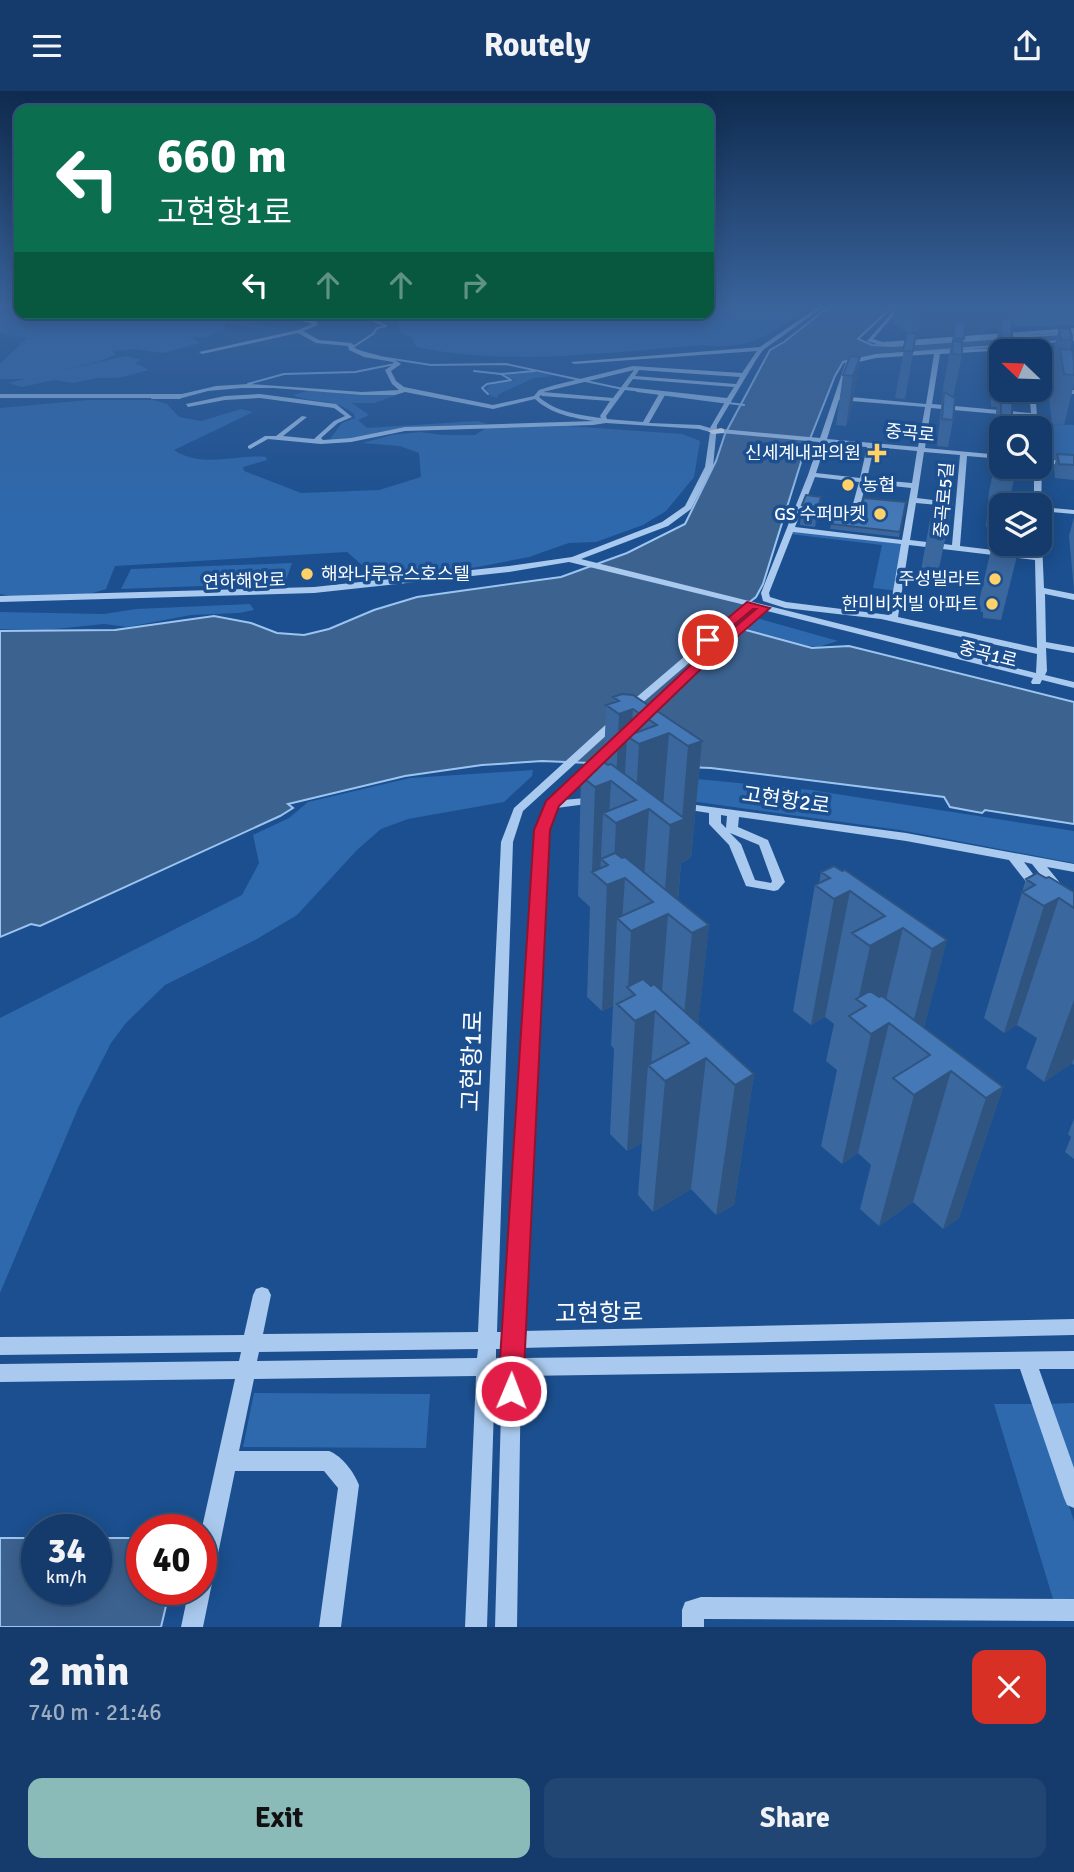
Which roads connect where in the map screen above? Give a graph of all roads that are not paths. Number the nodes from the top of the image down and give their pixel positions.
1 (392, 377) edge
2 (596, 377) edge
3 (631, 377) joint
4 (742, 377) edge
5 (844, 377) edge
6 (934, 377) edge
7 (737, 386) junction
8 (310, 387) junction
9 (621, 389) junction
10 (405, 390) junction
11 (1052, 391) edge
12 (1074, 392) edge
13 (70, 395) joint
14 (537, 395) junction
15 (662, 395) junction
16 (0, 396) edge
17 (58, 397) joint
18 (837, 398) junction
19 (280, 400) junction
20 (615, 400) junction
21 (727, 402) junction
22 (1033, 403) edge
23 (188, 405) dead end
24 (930, 406) junction
25 (1034, 415) joint
26 (304, 417) dead end
27 (605, 421) junction
28 (645, 424) junction
29 (717, 431) junction
30 (277, 438) junction
31 (820, 440) junction
32 (317, 441) junction
33 (871, 445) junction
34 (250, 447) dead end
35 (920, 450) junction
36 (964, 454) junction
37 (989, 456) edge
38 (1052, 462) edge
39 (1074, 464) edge
40 (812, 475) junction
41 (862, 480) junction
42 (915, 486) junction
43 (913, 500) junction
44 (959, 505) junction
45 (1052, 509) edge
46 (799, 510) junction
47 (1074, 512) edge
48 (791, 529) junction
49 (907, 543) junction
50 (956, 549) junction
51 (1040, 558) joint
52 (575, 563) junction
53 (1039, 590) junction
54 (1074, 597) edge
55 (0, 599) edge
56 (0, 605) edge
57 (755, 608) junction
58 (893, 618) junction
59 (1041, 648) junction
60 (1074, 650) edge
61 (1012, 663) dead end
62 (1039, 677) junction
63 (1074, 683) edge
64 (1074, 693) edge
65 (630, 729) edge
66 (620, 739) edge
67 (615, 801) edge
68 (663, 803) edge
69 (552, 804) junction
70 (715, 810) junction
71 (733, 812) junction
72 (1013, 857) junction
73 (1037, 862) junction
74 (1074, 868) edge
75 (1044, 896) edge
76 (1074, 908) edge
77 (262, 1294) dead end
78 (1074, 1327) edge
79 (488, 1339) junction
80 (512, 1340) junction
81 (250, 1343) junction
82 (0, 1346) edge
83 (1074, 1360) edge
84 (1027, 1361) junction
85 (511, 1365) junction
86 (486, 1367) junction
87 (245, 1370) junction
88 (0, 1373) edge
89 (227, 1461) junction
90 (1074, 1498) edge
91 (216, 1514) edge
92 (197, 1605) edge
93 (1074, 1609) edge
94 (192, 1627) edge
95 (330, 1627) edge
96 (476, 1627) edge
97 (506, 1627) edge
98 (692, 1627) edge

1 - 10 street
2 - 14 street
3 - 7 street
3 - 9 street
4 - 7 street, 연하해안로
5 - 18 street, 중곡1로
6 - 24 street
7 - 21 street, 연하해안로
8 - 10 street
8 - 13 street
8 - 19 street
9 - 15 street
9 - 20 street
10 - 14 street
11 - 12 street
13 - 17 street
14 - 20 street
14 - 27 street
15 - 21 street
15 - 28 street
16 - 17 street
18 - 24 street
18 - 31 street, 중곡1로
19 - 23 street
19 - 32 street
20 - 27 street
21 - 29 street, 연하해안로
22 - 25 street
24 - 25 street
24 - 35 street
26 - 30 street
27 - 28 street, 중곡로
27 - 32 street
28 - 29 street, 중곡로
29 - 31 street, 중곡로
29 - 52 street, 연하해안로
30 - 32 street
30 - 34 street
31 - 33 street, 중곡로
31 - 40 street, 중곡1로
33 - 35 street, 중곡로
33 - 41 street
35 - 36 street, 중곡로
35 - 42 street
36 - 37 street, 중곡로
36 - 44 street, 중곡로5길
38 - 39 street
40 - 41 street
40 - 46 street, 중곡1로
41 - 42 street
41 - 46 street
42 - 43 street
43 - 44 street
43 - 49 street
44 - 50 street, 중곡로5길
45 - 47 street
46 - 48 street, 중곡1로
48 - 49 street
48 - 58 street, 중곡1로
49 - 50 street
49 - 58 street
50 - 51 street
51 - 53 street
52 - 55 street, 연하해안로
52 - 56 street, 연하해안로
52 - 57 street, 중곡1로
53 - 54 street
53 - 59 street
57 - 62 street, 중곡1로
57 - 65 street
57 - 79 street, 고현항1로
58 - 59 street, 중곡1로
59 - 60 street, 중곡1로
59 - 62 street
61 - 62 street
62 - 63 street
62 - 64 street, 중곡1로
66 - 69 street
67 - 69 street
68 - 70 street, 고현항2로
69 - 80 street
70 - 71 street, 고현항2로
70 - 71 street
71 - 72 street, 고현항2로
72 - 73 street, 고현항2로
72 - 75 street
73 - 74 street, 고현항2로
73 - 76 street
77 - 81 street
78 - 80 street, 고현항로
79 - 80 street, 고현항로
79 - 81 street, 고현항로
79 - 86 street, 고현항1로
80 - 85 street
81 - 82 street, 고현항로
81 - 87 street
83 - 84 street
84 - 85 street
84 - 90 street
85 - 86 street
85 - 97 street
86 - 87 street
86 - 96 street, 고현항1로
87 - 88 street
87 - 89 street
89 - 91 street
89 - 95 street
92 - 94 street
93 - 98 street

